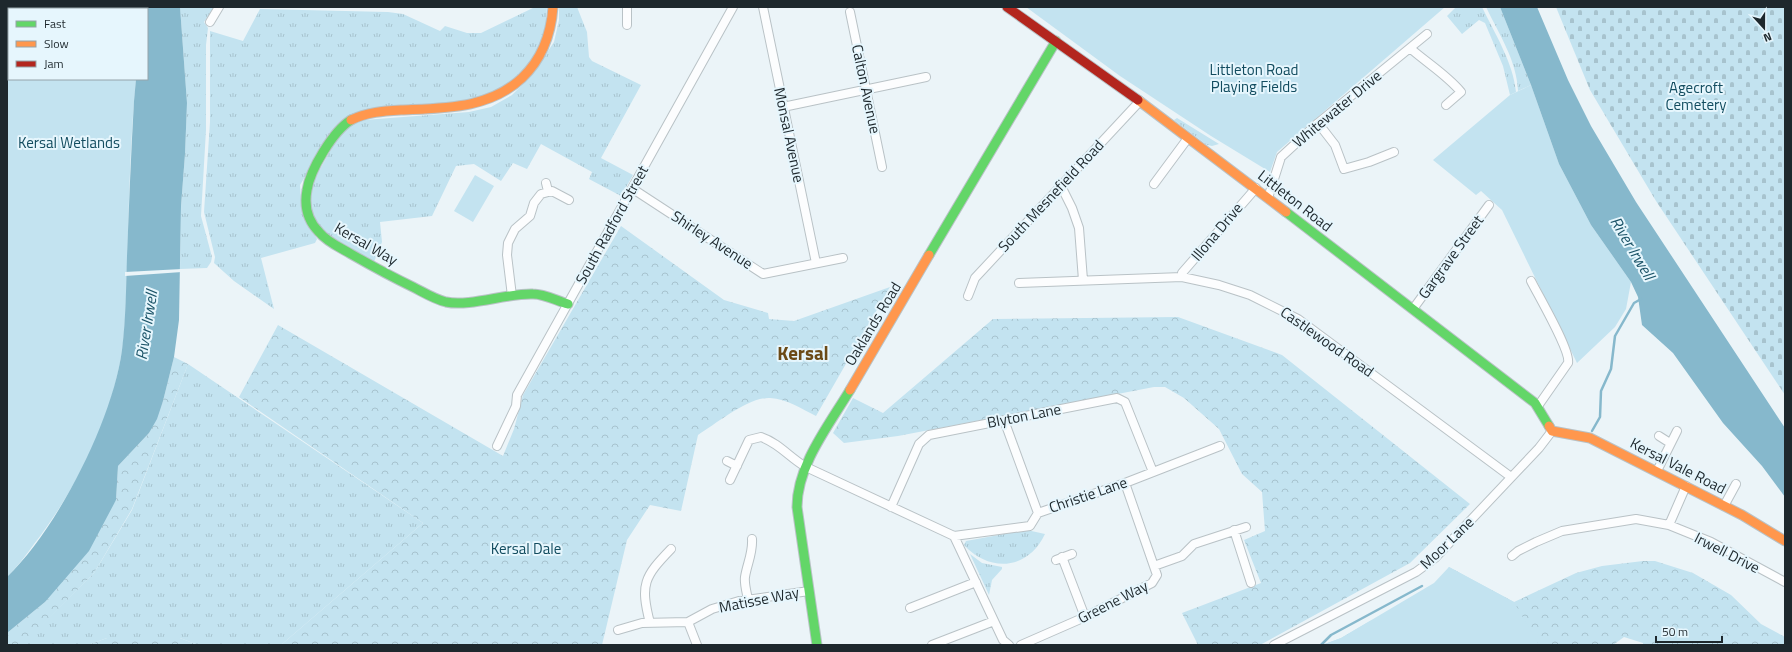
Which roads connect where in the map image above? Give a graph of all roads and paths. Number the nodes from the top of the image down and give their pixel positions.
1 (219, 7) edge
2 (553, 7) edge
3 (627, 7) edge
4 (733, 7) edge
5 (763, 7) edge
6 (1007, 7) edge
7 (850, 12) dead end
8 (210, 22) dead end
9 (626, 25) dead end
10 (1426, 34) dead end
11 (1056, 41) junction
12 (1410, 48) junction
13 (926, 77) dead end
14 (866, 90) junction
15 (1140, 101) junction
16 (1446, 105) dead end
17 (784, 106) junction
18 (1318, 123) junction
19 (1188, 138) junction
20 (1394, 152) dead end
21 (882, 167) dead end
22 (1154, 184) dead end
23 (1061, 186) junction
24 (1256, 188) junction
25 (633, 189) junction
26 (1268, 198) junction
27 (569, 200) dead end
28 (1489, 204) dead end
29 (843, 258) dead end
30 (816, 263) junction
31 (1182, 277) junction
32 (1083, 280) junction
33 (1531, 281) dead end
34 (1019, 283) dead end
35 (512, 296) junction
36 (968, 296) dead end
37 (568, 304) junction
38 (1412, 308) junction
39 (1538, 406) junction
40 (1004, 420) junction
41 (1552, 431) junction
42 (1677, 431) dead end
43 (1659, 436) dead end
44 (1670, 443) junction
45 (497, 446) dead end
46 (1220, 446) dead end
47 (727, 461) dead end
48 (737, 466) junction
49 (806, 467) junction
50 (1657, 471) junction
51 (1153, 472) junction
52 (1511, 477) junction
53 (730, 480) dead end
54 (1125, 483) junction
55 (1736, 484) dead end
56 (1686, 486) junction
57 (1724, 506) junction
58 (891, 507) junction
59 (1038, 512) junction
60 (1669, 525) junction
61 (1246, 527) dead end
62 (1234, 530) junction
63 (954, 536) junction
64 (752, 539) dead end
65 (1785, 541) edge
66 (671, 549) dead end
67 (1072, 554) dead end
68 (1512, 556) dead end
69 (1154, 566) junction
70 (976, 582) junction
71 (1785, 582) edge
72 (1251, 583) dead end
73 (809, 591) junction
74 (748, 600) junction
75 (910, 608) dead end
76 (1085, 617) junction
77 (994, 621) junction
78 (688, 622) junction
79 (650, 623) junction
80 (618, 630) dead end
81 (697, 645) edge
82 (818, 645) edge
83 (932, 645) edge
84 (1009, 645) edge
85 (1021, 645) edge
86 (1274, 645) edge

1 - 8 street
2 - 35 street, Kersal Way
3 - 9 street
4 - 25 street, South Radford Street
5 - 17 street, Monsal Avenue
6 - 11 street, Littleton Road
7 - 14 street, Calton Avenue
10 - 12 street, Whitewater Drive
11 - 15 street, Littleton Road
11 - 49 street, Oaklands Road
12 - 16 street
12 - 18 street, Whitewater Drive
13 - 14 street
14 - 17 street
14 - 21 street, Calton Avenue
15 - 19 street, Littleton Road
15 - 23 street, South Mesnefield Road
17 - 30 street, Monsal Avenue
18 - 20 street
18 - 26 street, Whitewater Drive
19 - 22 street
19 - 24 street, Littleton Road
23 - 32 street
23 - 36 street, South Mesnefield Road
24 - 26 street, Littleton Road
24 - 31 street, Illona Drive
25 - 30 street, Shirley Avenue
25 - 37 street, South Radford Street
26 - 38 street, Littleton Road
27 - 35 street
28 - 38 street, Gargrave Street
29 - 30 street, Shirley Avenue
31 - 32 street, Castlewood Road
31 - 52 street, Castlewood Road
32 - 34 street, Castlewood Road
33 - 39 street
35 - 37 street, Kersal Way
37 - 45 street, South Radford Street
38 - 39 street, Littleton Road
39 - 41 street, Littleton Road
40 - 51 street, Blyton Lane
40 - 58 street, Blyton Lane
40 - 59 street
41 - 50 street, Kersal Vale Road
41 - 52 street, Moor Lane
42 - 44 street
43 - 44 street
44 - 50 street
46 - 51 street, Christie Lane
47 - 48 street
48 - 49 street
48 - 53 street
49 - 58 street
49 - 73 street, Oaklands Road
50 - 56 street, Kersal Vale Road
51 - 54 street, Christie Lane
52 - 86 street, Moor Lane
54 - 59 street, Christie Lane
54 - 69 street, Greene Way
55 - 57 street
56 - 57 street, Kersal Vale Road
56 - 60 street
57 - 65 street, Kersal Vale Road
58 - 63 street
59 - 63 street, Christie Lane
60 - 68 street, Irwell Drive
60 - 71 street, Irwell Drive
61 - 62 street
62 - 69 street
62 - 72 street
63 - 70 street
64 - 74 street
66 - 79 street
67 - 76 street
69 - 76 street, Greene Way
70 - 75 street
70 - 77 street
73 - 74 street, Matisse Way
73 - 82 street, Oaklands Road
74 - 78 street, Matisse Way
76 - 85 street, Greene Way
77 - 83 street
77 - 84 street
78 - 79 street, Matisse Way
78 - 81 street
79 - 80 street, Matisse Way

